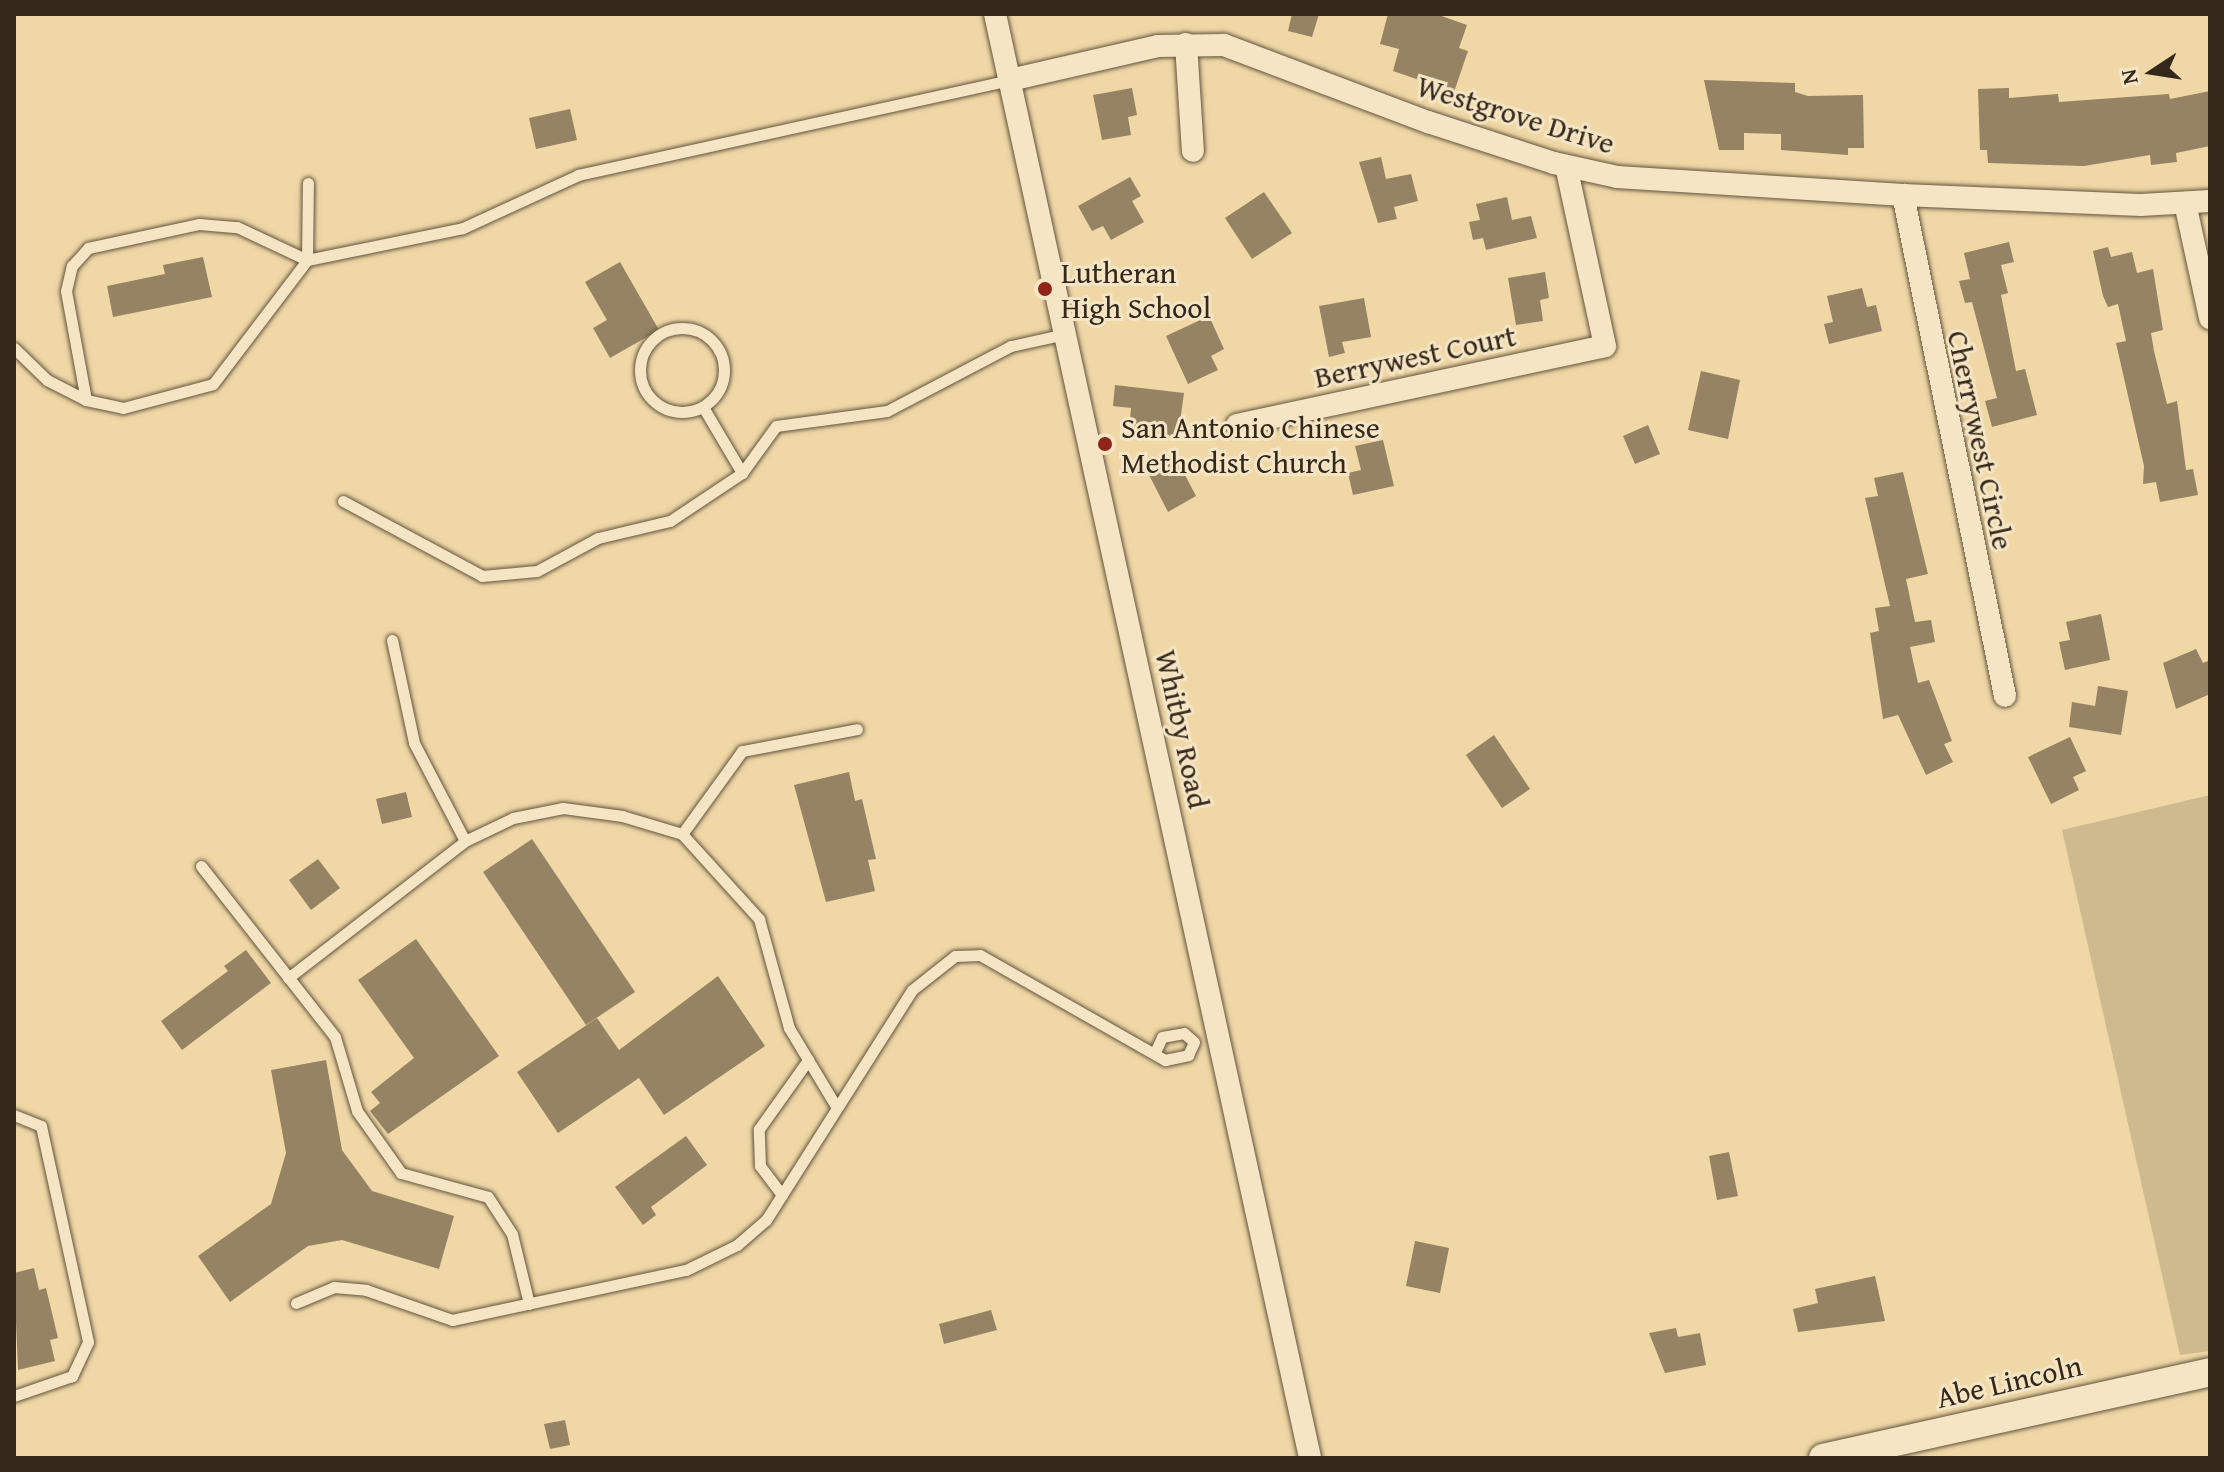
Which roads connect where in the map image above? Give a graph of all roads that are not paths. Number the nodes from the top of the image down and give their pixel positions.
1 (995, 14) edge
2 (1186, 44) junction
3 (1010, 80) junction
4 (1193, 151) dead end
5 (1566, 166) junction
6 (308, 183) dead end
7 (1903, 195) junction
8 (2210, 201) edge
9 (2185, 203) junction
10 (307, 260) junction
11 (2210, 318) edge
12 (1065, 334) junction
13 (14, 348) edge
14 (86, 400) junction
15 (703, 407) junction
16 (1237, 425) dead end
17 (742, 473) junction
18 (343, 501) dead end
19 (392, 640) dead end
20 (2005, 696) dead end
21 (857, 729) dead end
22 (682, 834) junction
23 (465, 841) junction
24 (201, 866) dead end
25 (288, 978) junction
26 (1219, 1037) junction
27 (1194, 1042) junction
28 (1156, 1050) junction
29 (808, 1060) junction
30 (837, 1108) junction
31 (14, 1115) edge
32 (782, 1195) junction
33 (296, 1303) dead end
34 (529, 1304) junction
35 (2210, 1372) edge
36 (14, 1396) edge
37 (1310, 1458) edge
38 (1823, 1458) edge

1 - 3 street, Whitby Road
2 - 3 street, Westgrove Drive
2 - 4 street
2 - 5 street, Westgrove Drive
3 - 10 lane
3 - 12 street, Whitby Road
5 - 7 street, Westgrove Drive
5 - 16 street, Berrywest Court
6 - 10 lane
7 - 9 street, Westgrove Drive
7 - 20 street, Cherrywest Circle
8 - 9 street, Westgrove Drive
9 - 11 street
10 - 14 lane
10 - 14 lane
12 - 17 lane
12 - 26 street, Whitby Road
13 - 14 lane
15 - 15 lane
15 - 17 lane
17 - 18 lane
19 - 23 lane
21 - 22 lane
22 - 23 lane
22 - 29 lane
23 - 25 lane
24 - 25 lane
25 - 34 lane
26 - 27 lane
26 - 37 street, Whitby Road
27 - 28 lane
27 - 28 lane
28 - 30 lane
29 - 30 lane
29 - 32 lane
30 - 32 lane
31 - 36 lane
32 - 34 lane
33 - 34 lane
35 - 38 street, Abe Lincoln

